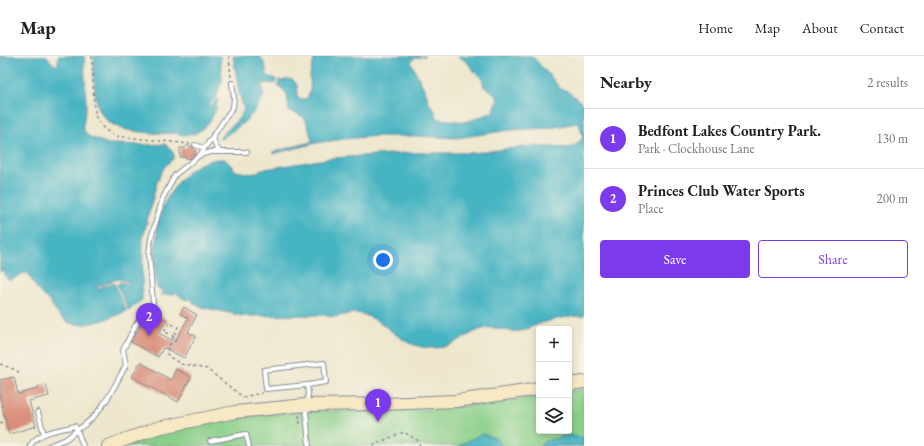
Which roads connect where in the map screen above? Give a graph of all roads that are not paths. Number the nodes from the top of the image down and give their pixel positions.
1 (232, 83) road end
2 (213, 135) junction
3 (195, 145) road end
4 (204, 148) junction
5 (221, 152) junction
6 (247, 152) dead end
7 (200, 155) junction
8 (584, 382) edge
9 (572, 384) edge
10 (307, 385) junction
11 (536, 389) edge
12 (306, 405) junction
13 (38, 412) dead end
14 (77, 430) junction
15 (44, 434) junction
16 (210, 441) dead end
17 (30, 446) edge
18 (48, 446) edge
19 (83, 446) edge
20 (108, 446) edge
21 (249, 446) edge
22 (309, 446) edge

1 - 2 lane
2 - 4 lane
2 - 5 lane
3 - 4 lane
4 - 7 lane
5 - 6 lane
5 - 7 lane
7 - 14 lane
8 - 9 main road
10 - 10 lane
10 - 12 lane
11 - 12 main road
12 - 20 main road
12 - 22 lane
13 - 15 lane
14 - 15 lane
14 - 18 lane
14 - 19 lane
15 - 17 lane
16 - 21 lane

